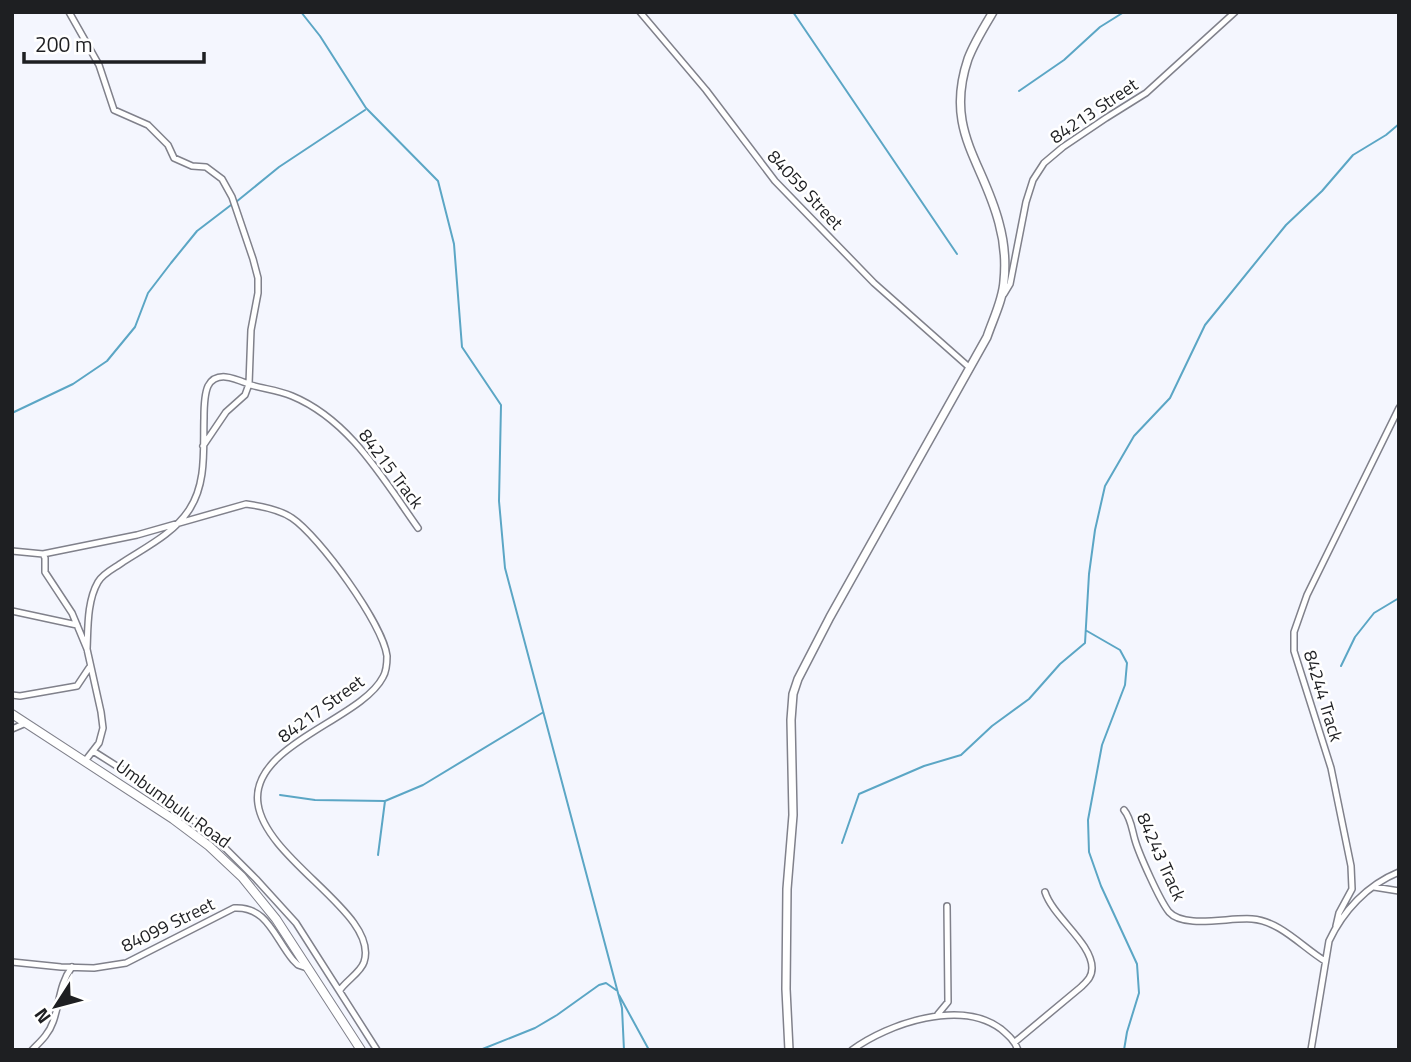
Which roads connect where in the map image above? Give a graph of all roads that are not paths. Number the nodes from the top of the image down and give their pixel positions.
1 (69, 12) edge
2 (640, 12) edge
3 (993, 12) edge
4 (1235, 12) edge
5 (1000, 300) junction
6 (970, 368) junction
7 (249, 384) junction
8 (1399, 408) edge
9 (203, 446) junction
10 (179, 523) junction
11 (418, 528) dead end
12 (12, 551) edge
13 (43, 554) junction
14 (12, 611) edge
15 (77, 625) junction
16 (87, 649) junction
17 (90, 667) junction
18 (12, 695) edge
19 (12, 714) edge
20 (26, 723) junction
21 (12, 729) edge
22 (93, 751) junction
23 (85, 761) junction
24 (1124, 810) dead end
25 (1399, 872) edge
26 (1374, 887) junction
27 (1399, 891) edge
28 (1045, 892) dead end
29 (947, 906) dead end
30 (1336, 926) junction
31 (1325, 961) junction
32 (12, 962) edge
33 (72, 967) junction
34 (308, 968) junction
35 (340, 990) junction
36 (934, 1017) junction
37 (1015, 1042) junction
38 (32, 1050) edge
39 (361, 1050) edge
40 (377, 1050) edge
41 (789, 1050) edge
42 (852, 1050) edge
43 (1018, 1050) edge
44 (1311, 1050) edge

1 - 7 street
2 - 6 street, 84059 Street
3 - 5 street
4 - 5 street, 84213 Street
5 - 6 street
6 - 41 street
7 - 9 street
7 - 9 street, 84215 Track
7 - 11 street, 84215 Track
8 - 30 street, 84244 Track
9 - 10 street
10 - 13 street, 84217 Street
10 - 16 street
10 - 35 street, 84217 Street
12 - 13 street, 84217 Street
13 - 15 street
14 - 15 street
15 - 16 street
16 - 17 street
17 - 18 street
17 - 22 street
19 - 20 main road, Umbumbulu Road
20 - 21 street
20 - 23 main road, Umbumbulu Road
22 - 23 street
22 - 35 street
23 - 34 main road, Umbumbulu Road
24 - 31 street, 84243 Track
25 - 26 street
26 - 27 street
26 - 30 street
28 - 37 street
29 - 36 street
30 - 31 street, 84244 Track
31 - 44 street, 84244 Track
32 - 33 street, 84099 Street
33 - 34 street, 84099 Street
33 - 38 street
34 - 39 main road, Umbumbulu Road
35 - 40 street
36 - 37 street
36 - 42 street
37 - 43 street

